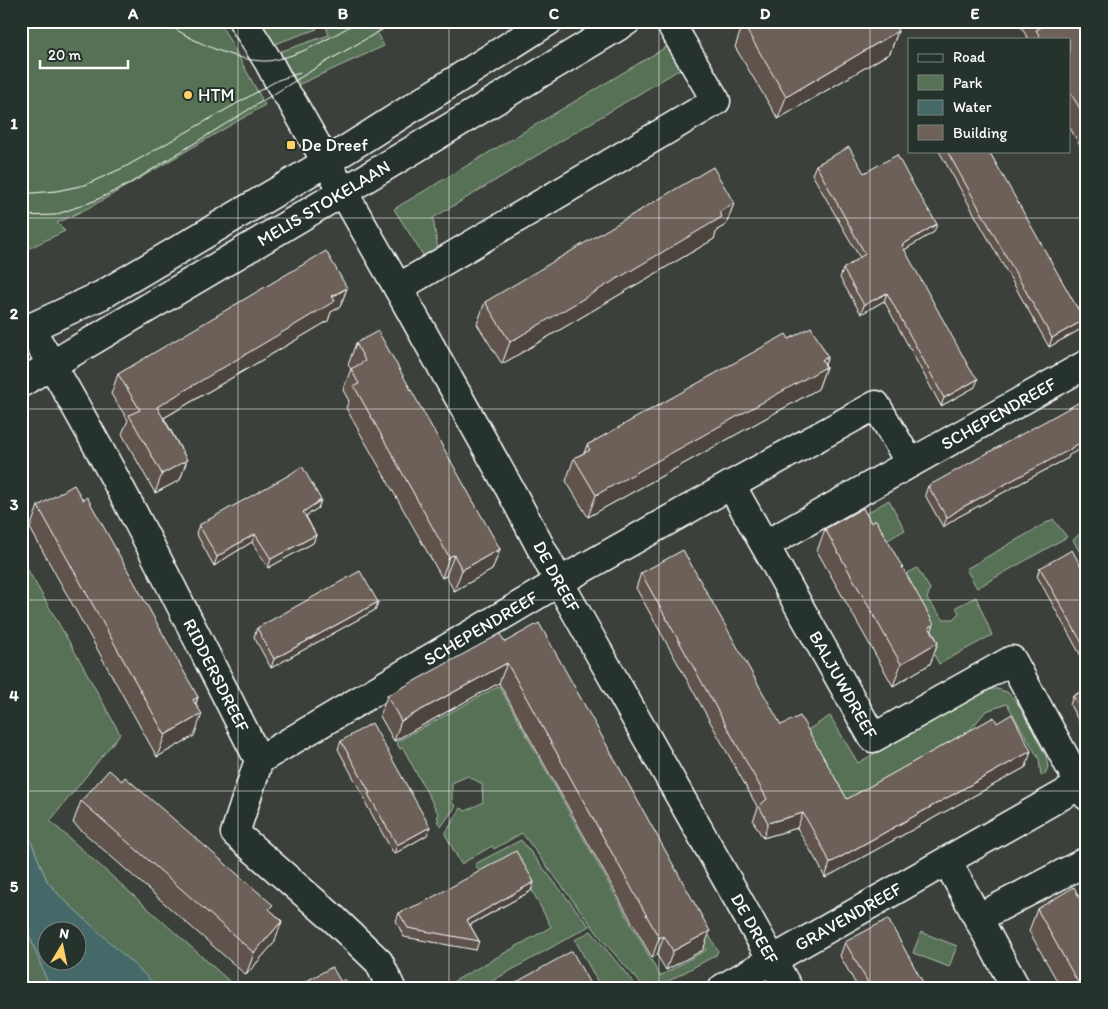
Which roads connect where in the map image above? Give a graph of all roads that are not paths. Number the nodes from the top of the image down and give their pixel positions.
1 (243, 21) edge
2 (548, 21) edge
3 (627, 21) edge
4 (670, 21) edge
5 (326, 163) junction
6 (343, 192) junction
7 (398, 288) junction
8 (26, 329) edge
9 (52, 364) junction
10 (1087, 364) edge
11 (21, 383) edge
12 (910, 463) junction
13 (731, 485) junction
14 (765, 545) junction
15 (560, 582) junction
16 (1012, 660) joint
17 (258, 760) junction
18 (1084, 790) edge
19 (947, 861) junction
20 (1087, 861) edge
21 (978, 918) junction
22 (772, 960) junction
23 (391, 988) edge
24 (723, 988) edge
25 (788, 988) edge
26 (1016, 988) edge

1 - 5 street, DE DREEF
2 - 5 street, MELIS STOKELAAN
3 - 6 street, MELIS STOKELAAN
4 - 7 street
5 - 6 street, DE DREEF
5 - 8 street, MELIS STOKELAAN
6 - 7 street, DE DREEF
6 - 9 street, MELIS STOKELAAN
7 - 15 street, DE DREEF
8 - 9 street, RIDDERSDREEF
9 - 11 street, MELIS STOKELAAN
9 - 17 street, RIDDERSDREEF
10 - 12 street, SCHEPENDREEF
12 - 13 street, SCHEPENDREEF
12 - 14 street, SCHEPENDREEF
13 - 14 street
13 - 15 street, SCHEPENDREEF
14 - 16 street, BALJUWDREEF
15 - 17 street, SCHEPENDREEF
15 - 22 street, DE DREEF
16 - 18 street, GRAVENDREEF
17 - 23 street
18 - 19 street, GRAVENDREEF
19 - 21 street
19 - 22 street, GRAVENDREEF
20 - 21 street
21 - 26 street
22 - 24 street, GRAVENDREEF
22 - 25 street, DE DREEF

